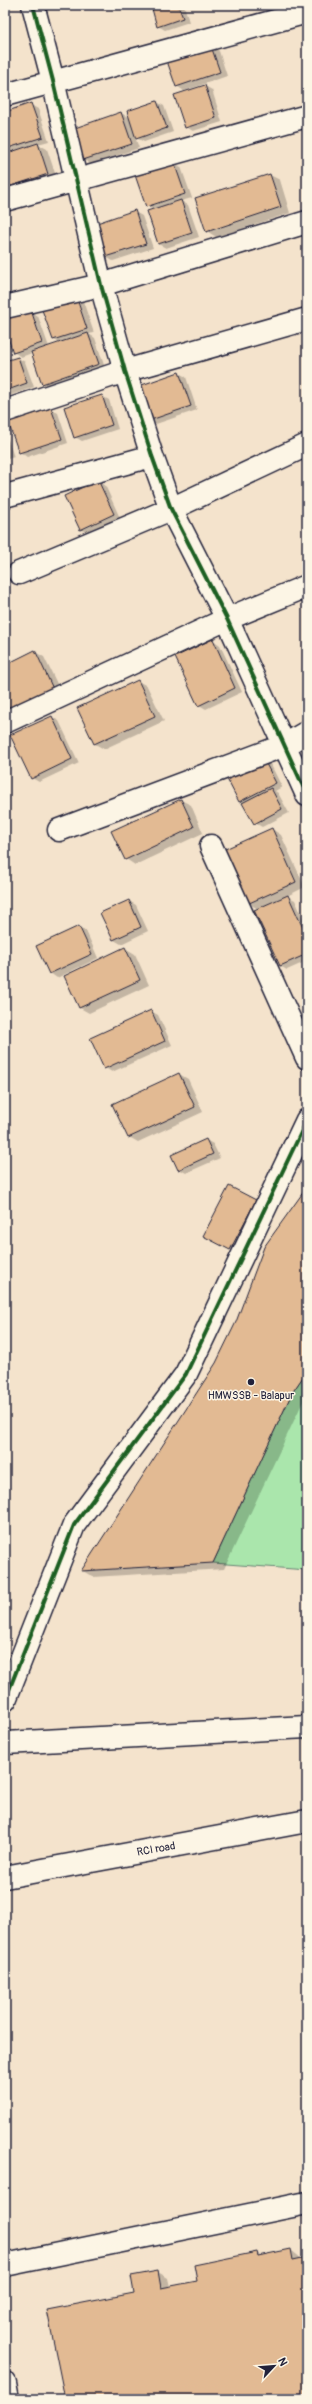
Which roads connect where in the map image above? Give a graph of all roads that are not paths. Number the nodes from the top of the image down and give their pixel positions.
1 (33, 5) edge
2 (305, 14) edge
3 (53, 81) junction
4 (5, 95) edge
5 (307, 116) edge
6 (76, 179) junction
7 (5, 200) edge
8 (307, 222) edge
9 (101, 285) junction
10 (5, 307) edge
11 (307, 319) edge
12 (125, 371) junction
13 (5, 411) edge
14 (307, 445) edge
15 (152, 456) junction
16 (5, 496) edge
17 (171, 509) junction
18 (19, 573) dead end
19 (307, 586) edge
20 (227, 619) junction
21 (5, 722) edge
22 (307, 732) edge
23 (285, 745) junction
24 (307, 795) edge
25 (59, 830) dead end
26 (211, 846) dead end
27 (307, 1058) edge
28 (307, 1120) edge
29 (5, 1700) edge
30 (307, 1727) edge
31 (5, 1743) edge
32 (307, 1821) edge
33 (5, 1877) edge
34 (307, 2203) edge
35 (5, 2265) edge
36 (5, 2383) edge
37 (8, 2399) edge

1 - 3 street
2 - 3 street
3 - 4 street
3 - 6 street
5 - 6 street
6 - 7 street
6 - 9 street
8 - 9 street
9 - 10 street
9 - 12 street
11 - 12 street
12 - 13 street
12 - 15 street
14 - 17 street
15 - 16 street
15 - 17 street
17 - 18 street
17 - 20 street
19 - 20 street
20 - 21 street
20 - 23 street
22 - 23 street
23 - 24 street
23 - 25 street
26 - 27 street
28 - 29 street
30 - 31 street
32 - 33 street, RCI road
34 - 35 street
36 - 37 street

